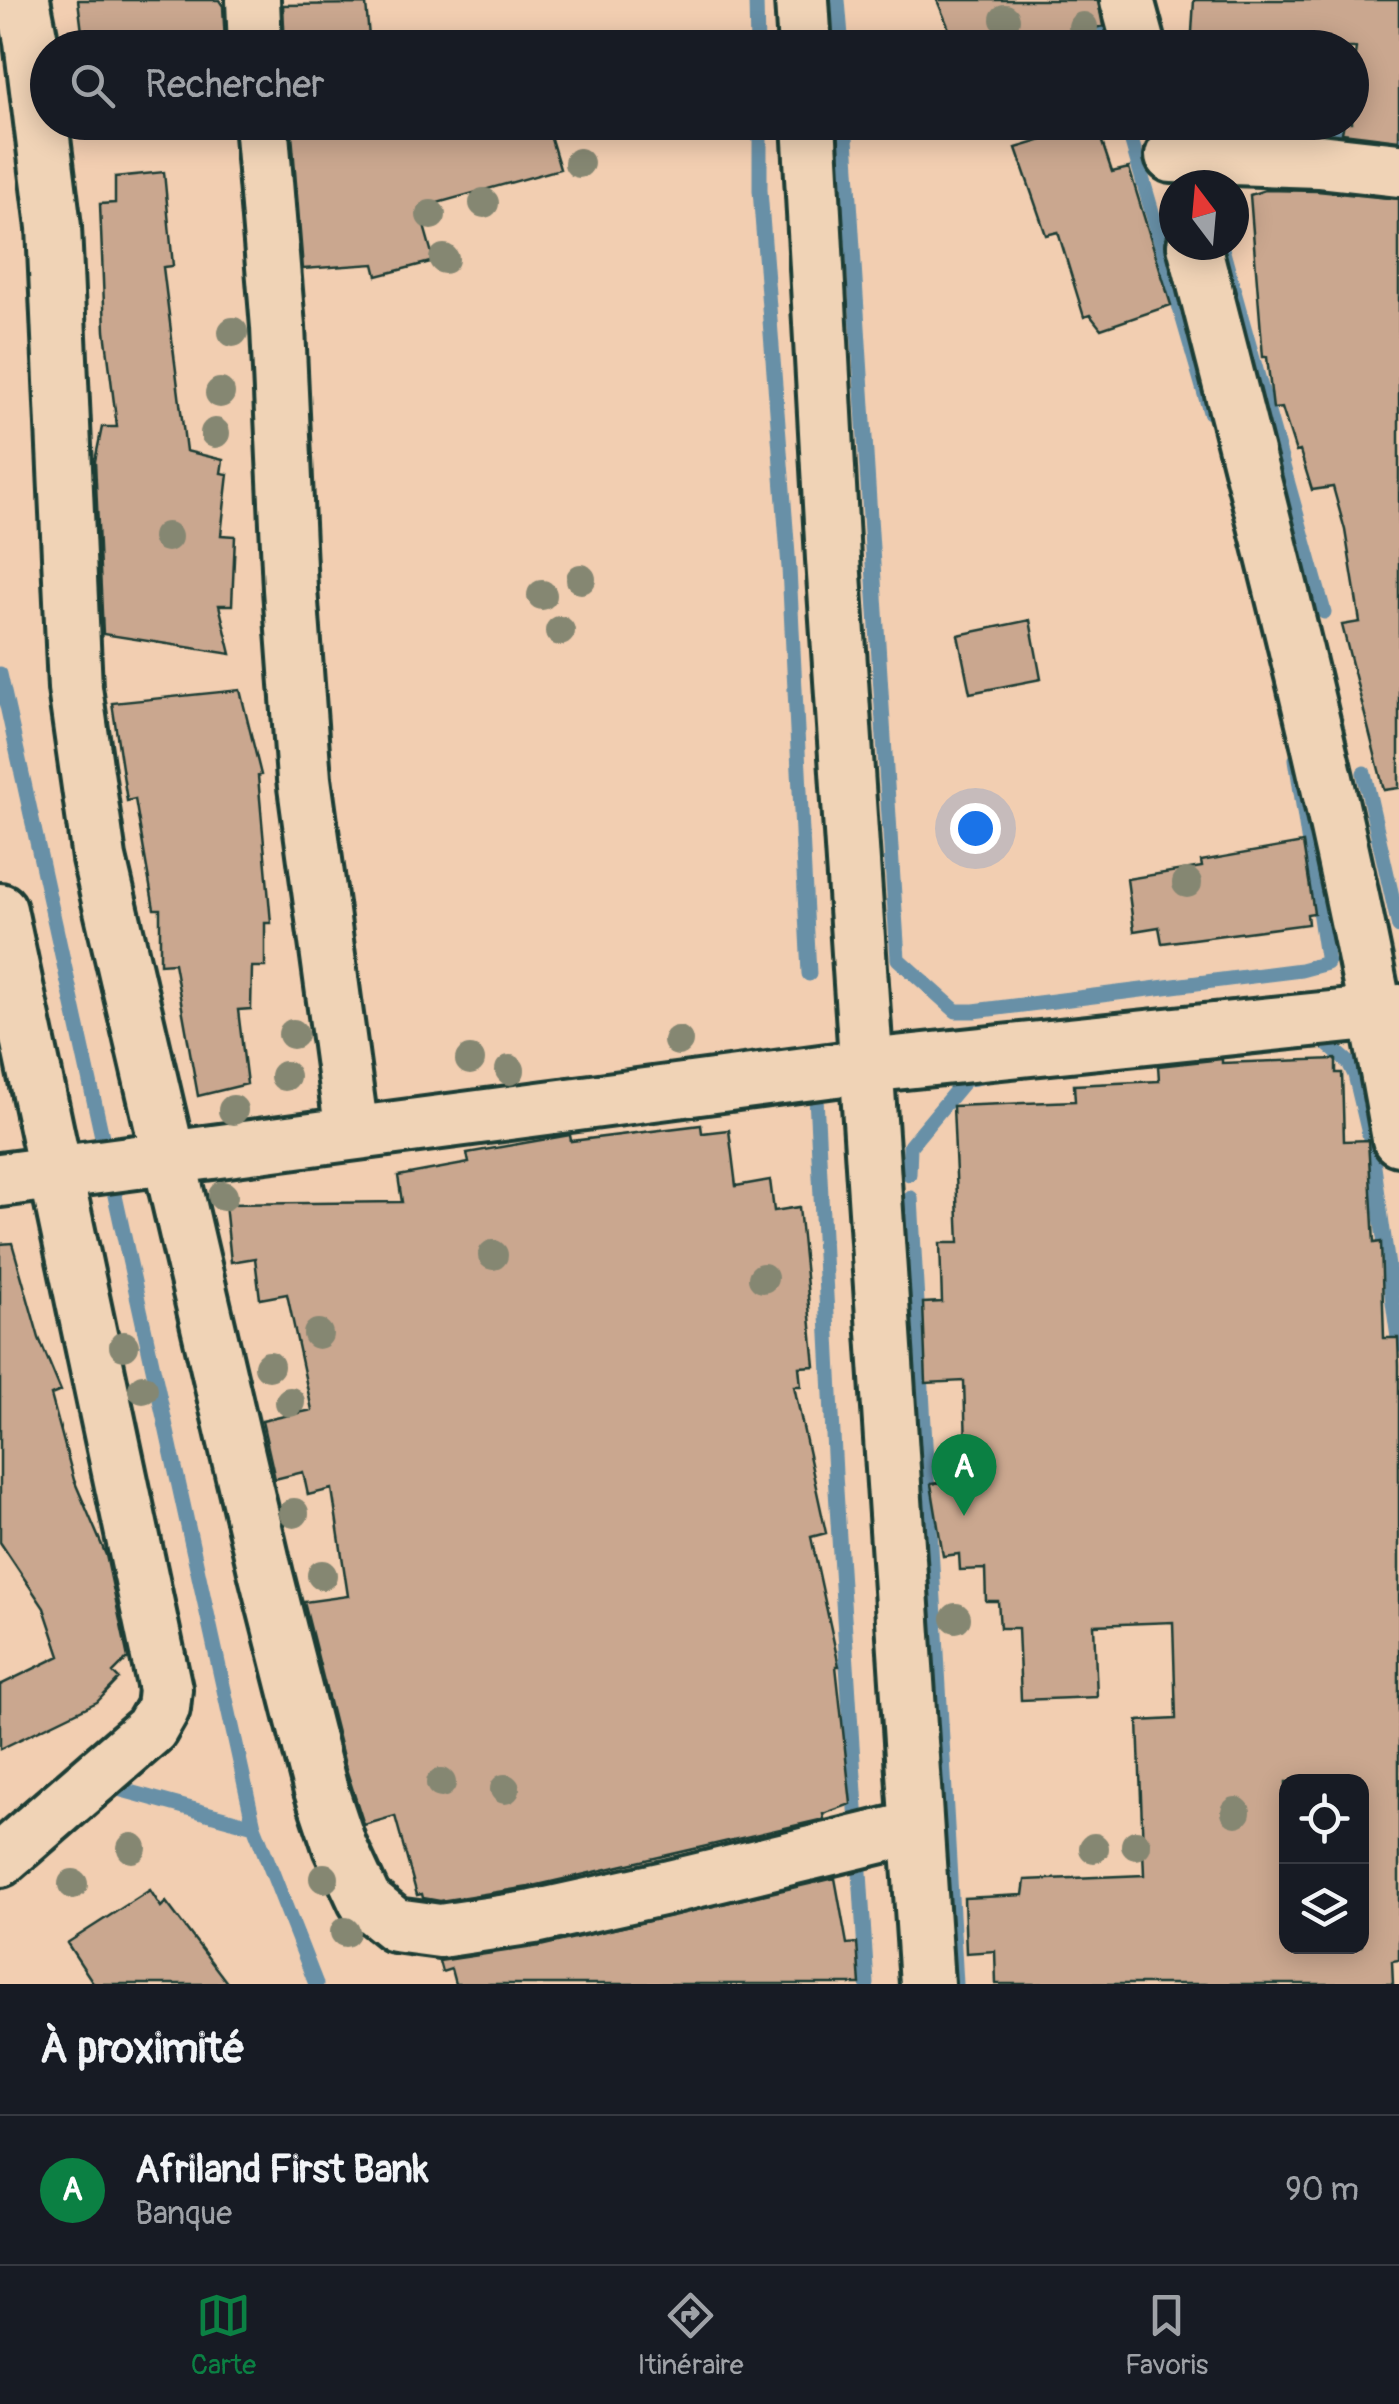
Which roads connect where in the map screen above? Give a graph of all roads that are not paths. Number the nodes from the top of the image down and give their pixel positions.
1 (22, 0) edge
2 (253, 0) edge
3 (802, 0) edge
4 (1127, 0) edge
5 (254, 30) edge
6 (804, 30) edge
7 (1135, 30) edge
8 (30, 36) edge
9 (43, 140) edge
10 (262, 140) edge
11 (810, 140) edge
12 (1171, 155) edge
13 (1399, 170) edge
14 (1198, 260) edge
15 (0, 910) edge
16 (1388, 1012) edge
17 (866, 1066) junction
18 (352, 1134) junction
19 (1399, 1139) edge
20 (168, 1158) junction
21 (56, 1173) junction
22 (0, 1180) edge
23 (916, 1828) junction
24 (0, 1860) edge
25 (927, 1984) edge

1 - 8 street
2 - 5 street
3 - 6 street
4 - 7 street
9 - 20 street
10 - 18 street
11 - 17 street
12 - 13 street
14 - 16 street
15 - 21 street
16 - 17 street
16 - 19 street
17 - 18 street
17 - 23 street
18 - 20 street
20 - 21 street
20 - 23 street
21 - 22 street
21 - 24 street
23 - 25 street

